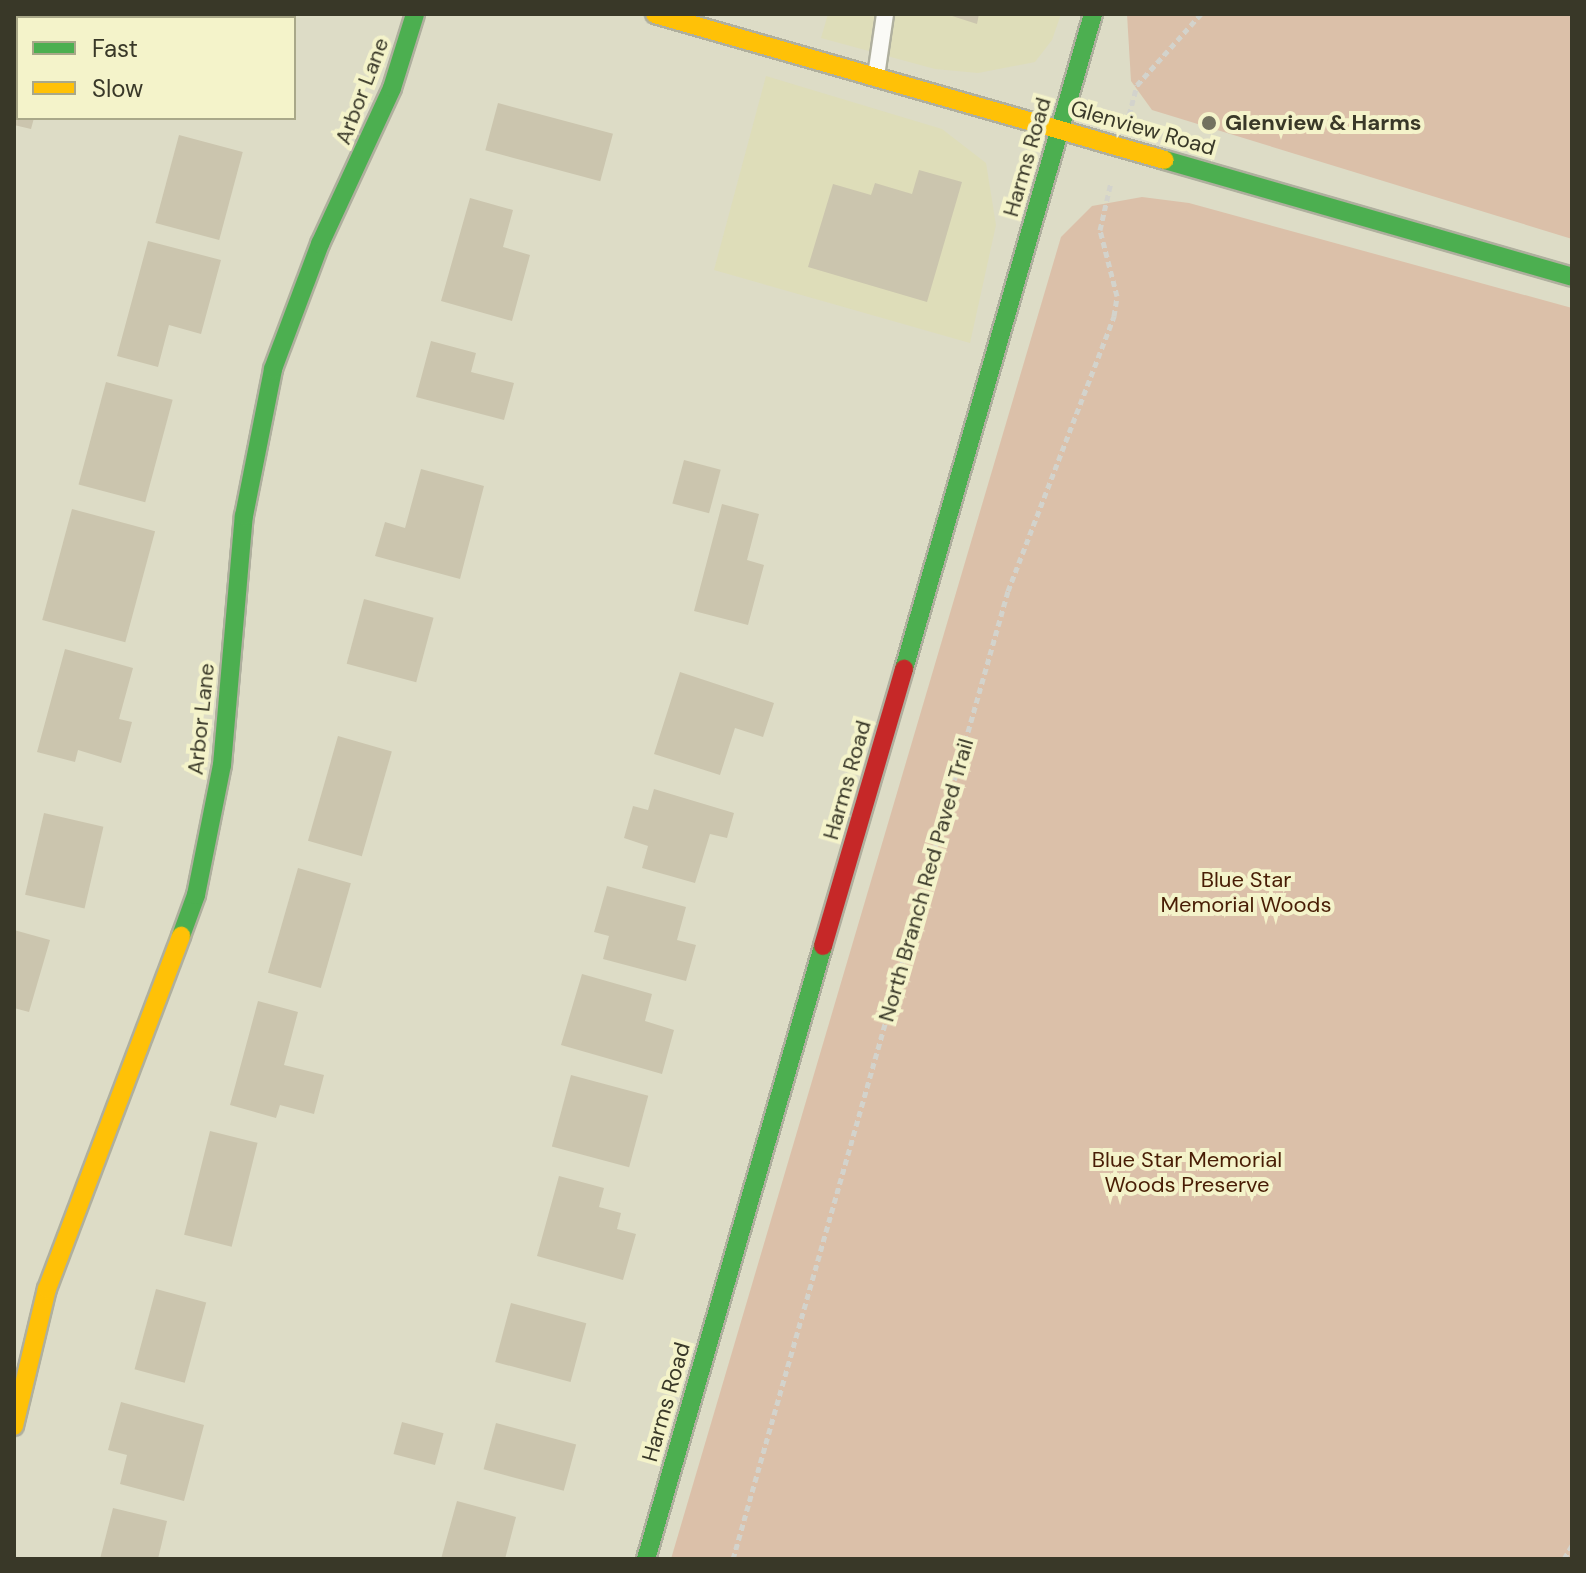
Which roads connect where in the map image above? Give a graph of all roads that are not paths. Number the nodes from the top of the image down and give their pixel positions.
1 (415, 14) edge
2 (655, 14) edge
3 (885, 14) edge
4 (1093, 14) edge
5 (875, 77) junction
6 (1059, 129) junction
7 (1572, 277) edge
8 (14, 1426) edge
9 (646, 1559) edge

1 - 8 main road, Arbor Lane
2 - 5 main road, Glenview Road
3 - 5 lane
4 - 6 main road, Harms Road
5 - 6 main road, Glenview Road
6 - 7 main road, Glenview Road
6 - 9 main road, Harms Road

